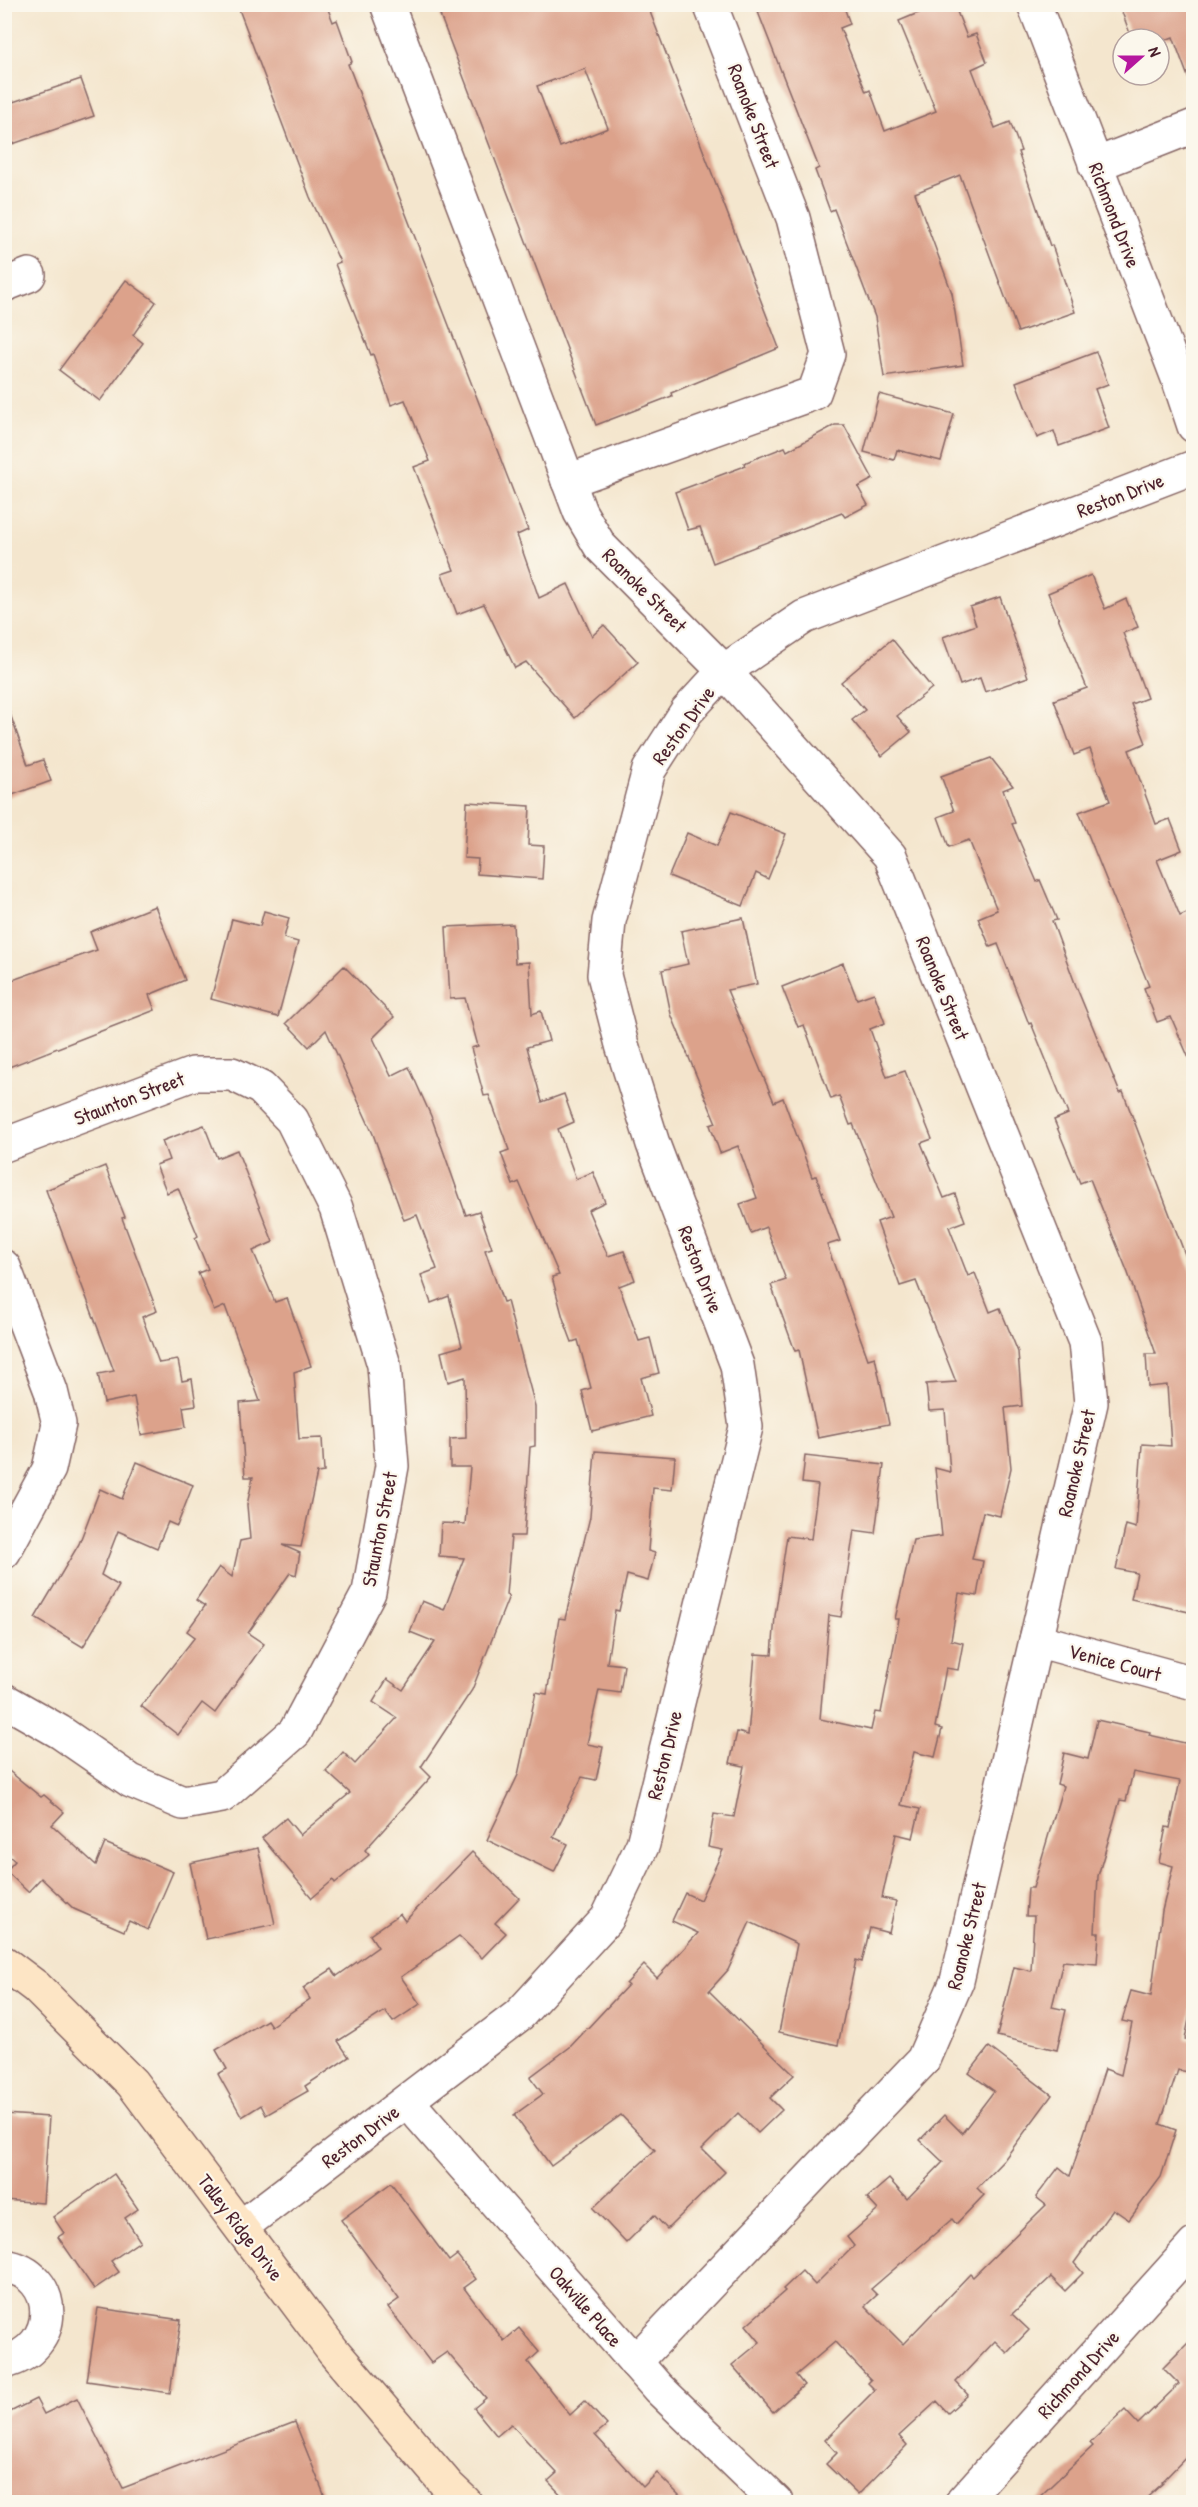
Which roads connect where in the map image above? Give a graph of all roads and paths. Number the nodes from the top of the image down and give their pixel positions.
1 (387, 4) edge
2 (710, 4) edge
3 (1034, 4) edge
4 (1194, 126) edge
5 (1095, 165) junction
6 (1194, 426) edge
7 (1194, 467) edge
8 (568, 481) junction
9 (724, 671) junction
10 (4, 1145) edge
11 (4, 1267) edge
12 (15, 1512) edge
13 (4, 1552) edge
14 (1036, 1640) junction
15 (1194, 1683) edge
16 (4, 1700) edge
17 (4, 1963) edge
18 (406, 2101) junction
19 (241, 2227) junction
20 (1194, 2245) edge
21 (4, 2266) edge
22 (4, 2362) edge
23 (635, 2362) junction
24 (456, 2500) edge
25 (776, 2502) edge
26 (962, 2502) edge

1 - 8 street, Roanoke Street
2 - 8 street, Roanoke Street
3 - 5 street, Richmond Drive
4 - 5 street
5 - 6 street, Richmond Drive
7 - 9 street, Reston Drive
8 - 9 street, Roanoke Street
9 - 14 street, Roanoke Street
9 - 18 street, Reston Drive
10 - 16 street, Staunton Street
11 - 12 street
12 - 13 street
14 - 15 street, Venice Court
14 - 23 street, Roanoke Street
17 - 19 street, Talley Ridge Drive
18 - 19 street, Reston Drive
18 - 23 street, Oakville Place
19 - 24 street, Talley Ridge Drive
20 - 26 street, Richmond Drive
21 - 22 street
23 - 25 street, Oakville Place

